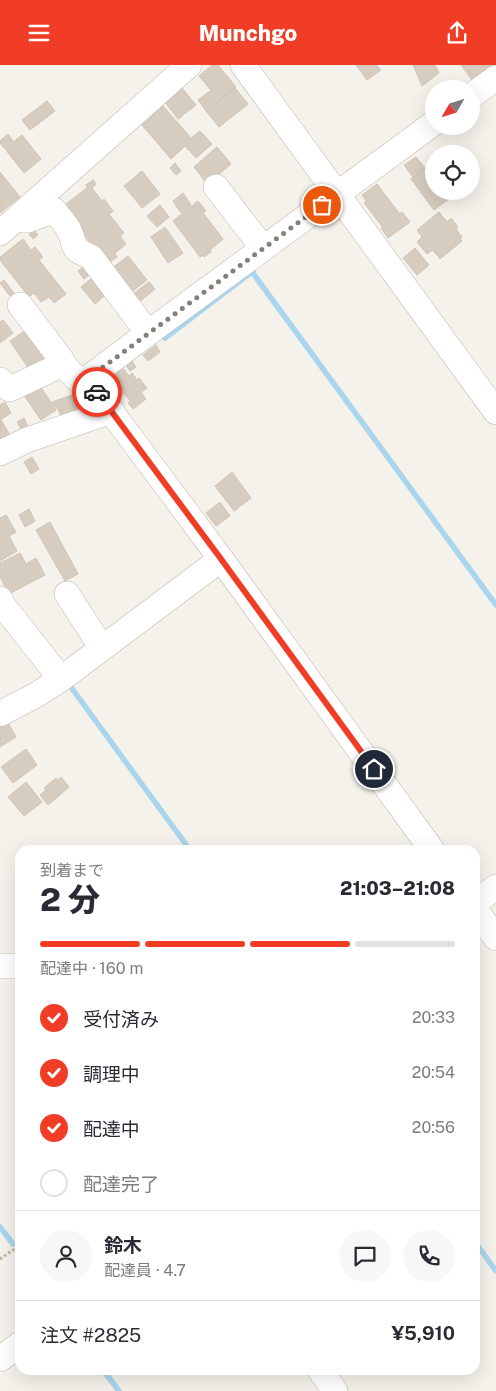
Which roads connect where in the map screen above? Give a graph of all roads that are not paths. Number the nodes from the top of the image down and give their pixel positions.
1 (189, 65) edge
2 (243, 65) edge
3 (496, 78) edge
4 (480, 90) edge
5 (425, 130) edge
6 (216, 187) dead end
7 (337, 194) junction
8 (18, 217) junction
9 (0, 233) edge
10 (263, 248) junction
11 (20, 305) dead end
12 (148, 333) junction
13 (63, 364) junction
14 (87, 379) junction
15 (0, 380) edge
16 (112, 411) junction
17 (496, 412) edge
18 (0, 453) edge
19 (221, 559) junction
20 (67, 594) dead end
21 (0, 599) edge
22 (102, 648) junction
23 (61, 679) junction
24 (0, 714) edge
25 (428, 845) edge
26 (496, 887) edge
27 (480, 899) edge
28 (480, 916) edge
29 (496, 938) edge
30 (0, 965) edge
31 (15, 966) edge
32 (15, 1348) edge
33 (0, 1359) edge
34 (324, 1375) edge
35 (336, 1391) edge

1 - 8 street
2 - 7 street
3 - 4 street
5 - 7 street
6 - 10 street
7 - 10 street
7 - 17 street
8 - 9 street
8 - 12 street
10 - 12 street
11 - 13 street
12 - 14 street
13 - 14 street
13 - 15 street
14 - 16 street
16 - 18 street
16 - 19 street
19 - 22 street
19 - 25 street
20 - 22 street
21 - 23 street
22 - 23 street
23 - 24 street
26 - 27 street
28 - 29 street
30 - 31 street
32 - 33 street
34 - 35 street

